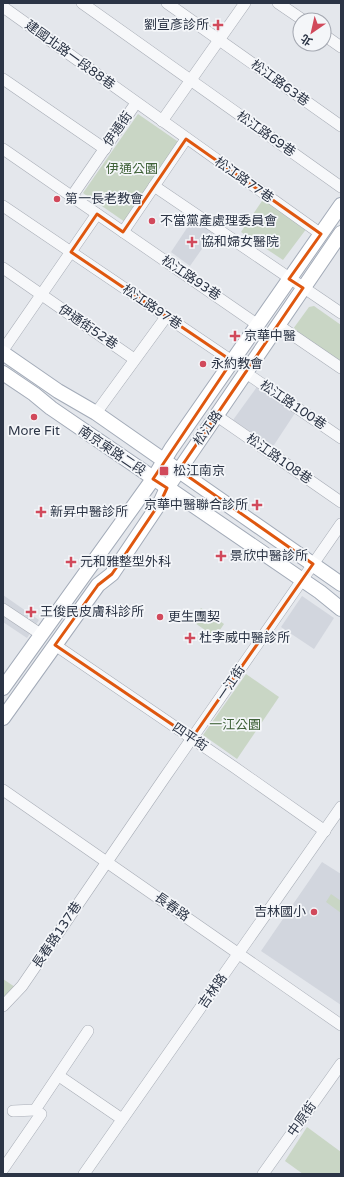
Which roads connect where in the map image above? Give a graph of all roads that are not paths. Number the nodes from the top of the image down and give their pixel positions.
1 (82, 3) edge
2 (167, 3) edge
3 (245, 3) edge
4 (278, 3) edge
5 (3, 7) edge
6 (292, 13) edge
7 (219, 39) junction
8 (332, 41) edge
9 (341, 47) edge
10 (3, 79) edge
11 (190, 81) junction
12 (136, 103) junction
13 (162, 121) junction
14 (341, 126) edge
15 (186, 139) junction
16 (3, 149) edge
17 (105, 149) junction
18 (154, 186) junction
19 (341, 187) edge
20 (72, 196) junction
21 (341, 205) edge
22 (3, 206) edge
23 (97, 214) junction
24 (123, 232) junction
25 (341, 233) edge
26 (320, 234) junction
27 (337, 248) edge
28 (71, 252) junction
29 (3, 268) edge
30 (289, 279) junction
31 (303, 288) junction
32 (42, 295) junction
33 (341, 313) edge
34 (166, 317) junction
35 (258, 325) junction
36 (278, 325) junction
37 (3, 350) edge
38 (3, 353) edge
39 (134, 359) junction
40 (232, 361) junction
41 (341, 368) edge
42 (3, 373) edge
43 (246, 373) junction
44 (96, 413) junction
45 (217, 416) junction
46 (341, 438) edge
47 (165, 461) junction
48 (179, 470) junction
49 (153, 479) junction
50 (167, 488) junction
51 (341, 502) edge
52 (341, 524) edge
53 (313, 564) junction
54 (302, 580) junction
55 (341, 584) edge
56 (3, 609) edge
57 (341, 609) edge
58 (42, 635) junction
59 (56, 645) junction
60 (3, 688) edge
61 (3, 718) edge
62 (192, 738) junction
63 (3, 790) edge
64 (341, 807) edge
65 (324, 831) junction
66 (107, 861) junction
67 (239, 954) junction
68 (3, 1006) edge
69 (341, 1025) edge
70 (88, 1031) dead end
71 (341, 1064) edge
72 (59, 1076) junction
73 (13, 1111) dead end
74 (41, 1114) dead end
75 (122, 1120) junction
76 (3, 1169) edge
77 (84, 1174) edge
78 (263, 1174) edge

1 - 11 street, 松江路69巷
2 - 7 street, 松江路63巷
3 - 7 street
4 - 6 street
5 - 12 street, 建國北路一段88巷
7 - 11 street
7 - 14 street, 松江路63巷
8 - 9 street
10 - 17 street
11 - 13 street
11 - 19 street, 松江路69巷
12 - 13 street, 伊通街
12 - 17 street, 伊通街
13 - 15 street, 伊通街
15 - 18 street
15 - 26 street, 松江路77巷
16 - 20 street
17 - 20 street, 伊通街
18 - 24 street
18 - 30 street
20 - 23 street
21 - 26 main road, 松江路
22 - 28 street, 松江路97巷
23 - 24 street
23 - 28 street
24 - 35 street, 松江路93巷
25 - 27 main road, 松江路
26 - 30 main road, 松江路
27 - 31 main road, 松江路
28 - 32 street
28 - 34 street, 松江路97巷
29 - 32 street, 伊通街52巷
30 - 31 street
30 - 35 main road, 松江路
31 - 33 street
31 - 36 main road, 松江路
32 - 37 street
32 - 39 street, 伊通街52巷
34 - 39 street
34 - 40 street, 松江路97巷
35 - 40 main road, 松江路
36 - 41 street
36 - 43 main road, 松江路
38 - 44 main road, 南京東路二段
39 - 44 street
40 - 47 main road, 松江路
42 - 49 main road, 南京東路二段
43 - 45 main road, 松江路
43 - 46 street, 松江路100巷
44 - 47 main road, 南京東路二段
45 - 48 main road, 松江路
45 - 51 street, 松江路108巷
47 - 48 main road, 南京東路二段
47 - 49 main road, 松江路
48 - 50 main road, 松江路
48 - 53 main road, 南京東路二段
49 - 50 main road, 南京東路二段
49 - 58 main road, 松江路
50 - 54 main road, 南京東路二段
50 - 59 main road, 松江路
52 - 53 street, 一江街
53 - 54 street, 一江街
53 - 55 main road, 南京東路二段
54 - 57 main road, 南京東路二段
54 - 62 street, 一江街
56 - 58 street
58 - 60 main road, 松江路
59 - 61 main road, 松江路
59 - 62 street, 四平街
62 - 65 street, 四平街
62 - 66 street, 一江街
63 - 66 street, 長春路
64 - 65 street, 吉林路
65 - 67 street, 吉林路
66 - 67 street, 長春路
66 - 68 street, 長春路137巷
67 - 69 street, 長春路
67 - 75 street, 吉林路
70 - 72 street
71 - 78 street, 中原街
72 - 73 street
72 - 75 street
74 - 76 street
75 - 77 street, 吉林路

